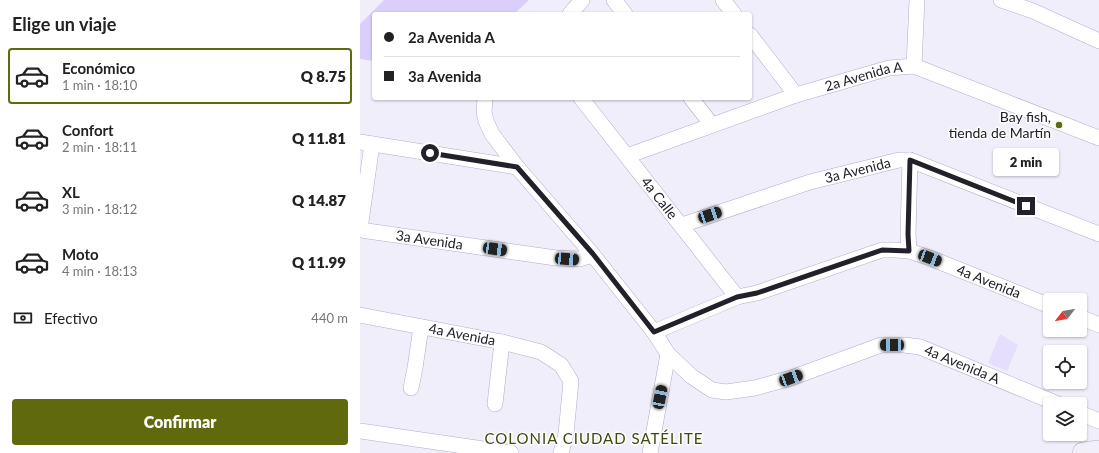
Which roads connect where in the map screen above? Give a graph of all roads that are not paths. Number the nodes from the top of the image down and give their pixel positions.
1 (582, 0) edge
2 (614, 0) edge
3 (723, 0) edge
4 (917, 0) edge
5 (1001, 0) edge
6 (572, 12) edge
7 (623, 12) edge
8 (732, 12) edge
9 (752, 38) edge
10 (1099, 41) edge
11 (914, 66) junction
12 (796, 95) junction
13 (584, 100) edge
14 (693, 100) edge
15 (484, 105) edge
16 (712, 125) junction
17 (1099, 138) edge
18 (366, 143) edge
19 (627, 156) junction
20 (910, 160) junction
21 (517, 167) junction
22 (682, 225) junction
23 (360, 229) edge
24 (1099, 234) edge
25 (909, 251) junction
26 (593, 254) junction
27 (737, 297) junction
28 (1043, 303) edge
29 (360, 315) edge
30 (1087, 320) edge
31 (1099, 325) edge
32 (421, 327) junction
33 (654, 332) junction
34 (502, 342) junction
35 (668, 354) junction
36 (411, 388) dead end
37 (1043, 398) edge
38 (495, 404) dead end
39 (1087, 416) edge
40 (1099, 421) edge
41 (360, 431) edge
42 (1099, 451) edge
43 (511, 453) edge
44 (561, 453) edge
45 (650, 453) edge
46 (1083, 453) edge

1 - 6 street
2 - 7 street
3 - 8 street
4 - 11 street
5 - 10 street
9 - 12 street
11 - 12 street, 2a Avenida A
11 - 17 street, 2a Avenida A
12 - 16 street, 2a Avenida A
13 - 19 street, 4a Calle
14 - 16 street
15 - 21 street
16 - 19 street, 2a Avenida A
18 - 21 street
18 - 23 street
19 - 22 street, 4a Calle
20 - 22 street, 3a Avenida
20 - 24 street, 3a Avenida
20 - 25 street
21 - 26 street
22 - 27 street, 4a Calle
23 - 26 street, 3a Avenida
25 - 27 street, 4a Avenida
25 - 28 street, 4a Avenida
26 - 33 street
27 - 33 street, 4a Avenida
29 - 32 street, 4a Avenida
30 - 31 street
32 - 34 street, 4a Avenida
32 - 36 street
33 - 35 street
34 - 38 street
34 - 44 street, 4a Avenida
35 - 37 street, 4a Avenida A
35 - 45 street
39 - 40 street
41 - 43 street
42 - 46 street

